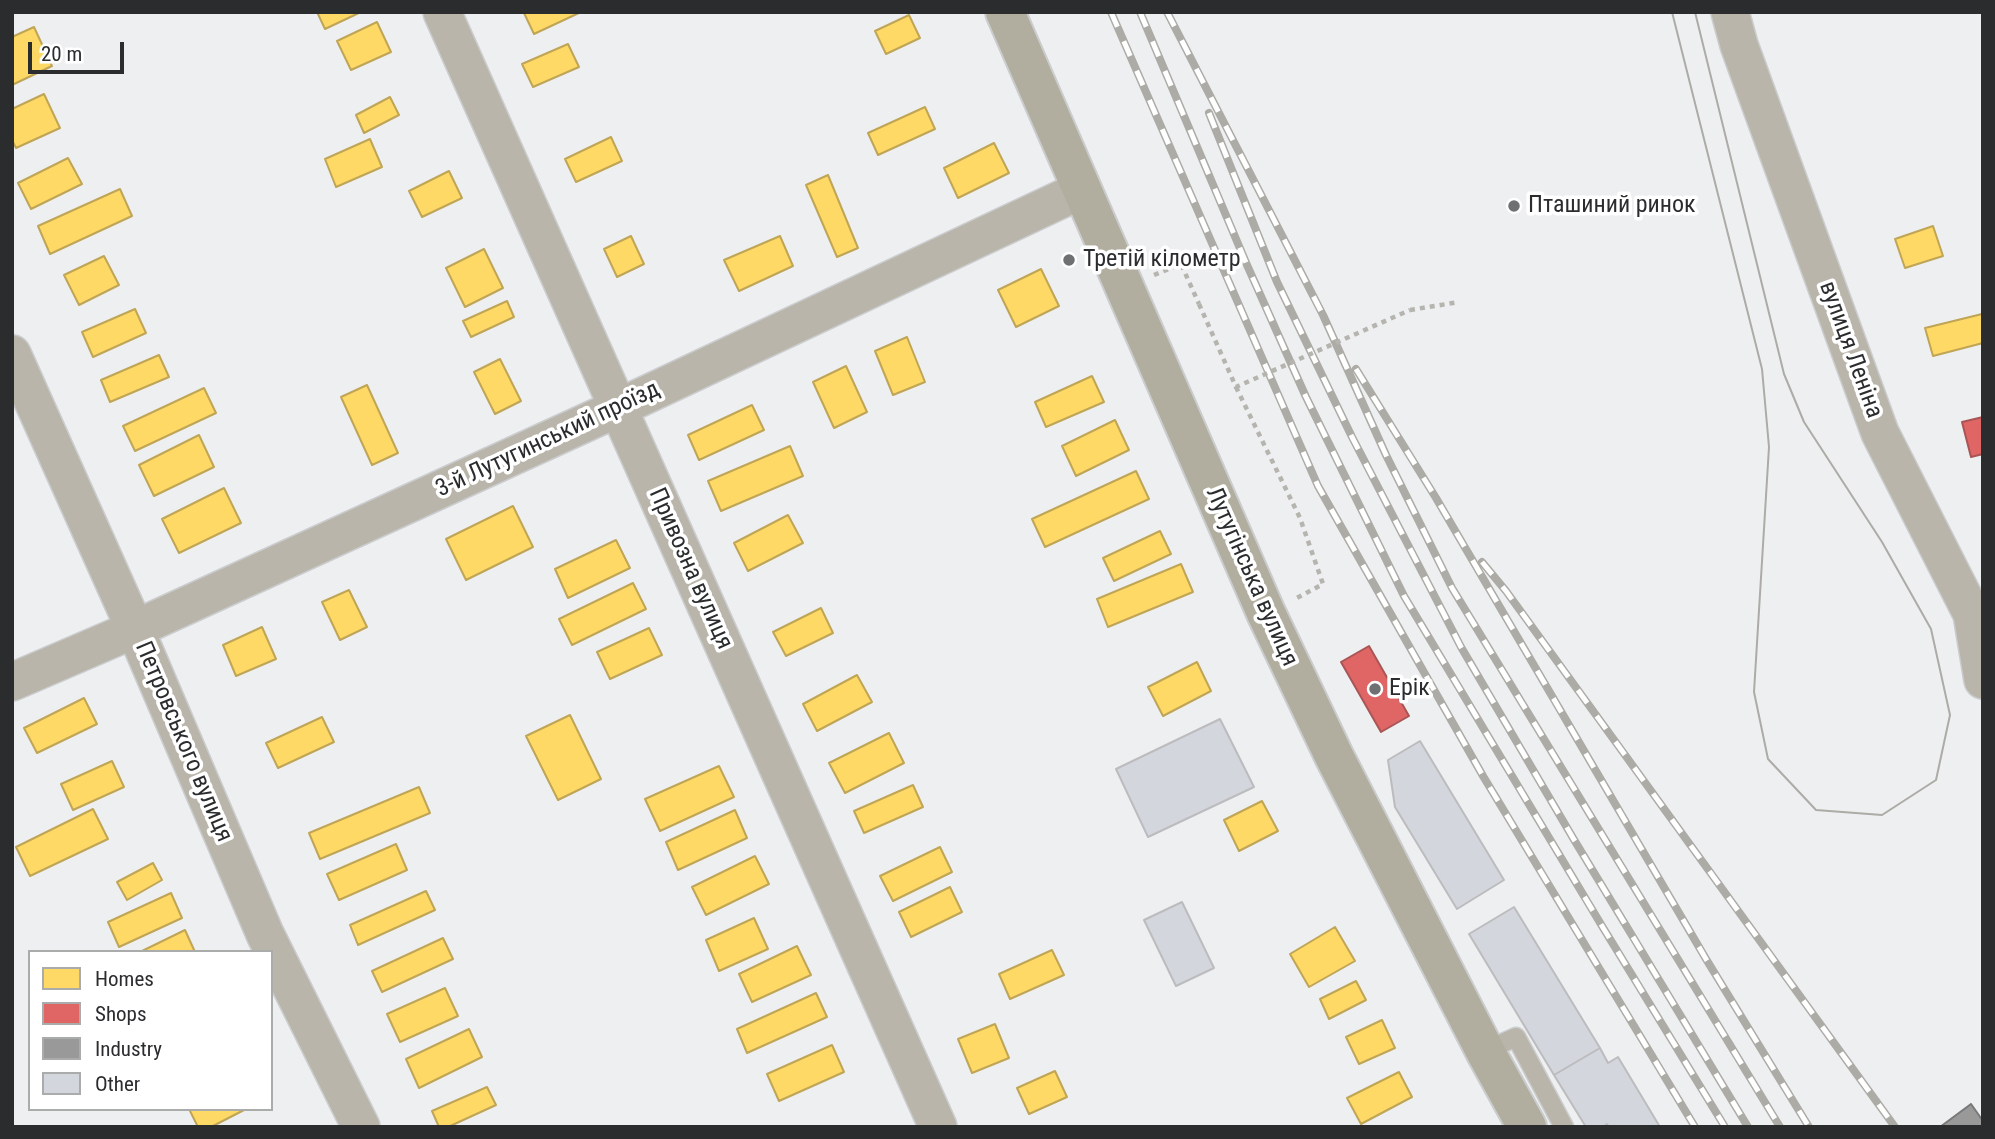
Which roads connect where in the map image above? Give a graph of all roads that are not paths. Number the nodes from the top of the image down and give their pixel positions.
1 (442, 12) edge
2 (1005, 12) edge
3 (1730, 12) edge
4 (1081, 191) junction
5 (12, 354) edge
6 (618, 408) junction
7 (1978, 612) edge
8 (135, 629) junction
9 (1983, 680) edge
10 (12, 682) edge
11 (1485, 1051) junction
12 (362, 1127) edge
13 (938, 1127) edge
14 (1527, 1127) edge
15 (1564, 1127) edge

1 - 6 street, Привозна вулиця
2 - 4 main road, Лутугінська вулиця
3 - 7 street, вулиця Леніна
4 - 6 street, 3-й Лутугинський проїзд
4 - 11 main road, Лутугінська вулиця
5 - 8 street, Петровського вулиця
6 - 8 street, 3-й Лутугинський проїзд
6 - 13 street, Привозна вулиця
7 - 9 street, вулиця Леніна
8 - 10 street, 3-й Лутугинський проїзд
8 - 12 street, Петровського вулиця
11 - 14 main road, Лутугінська вулиця
11 - 15 lane

